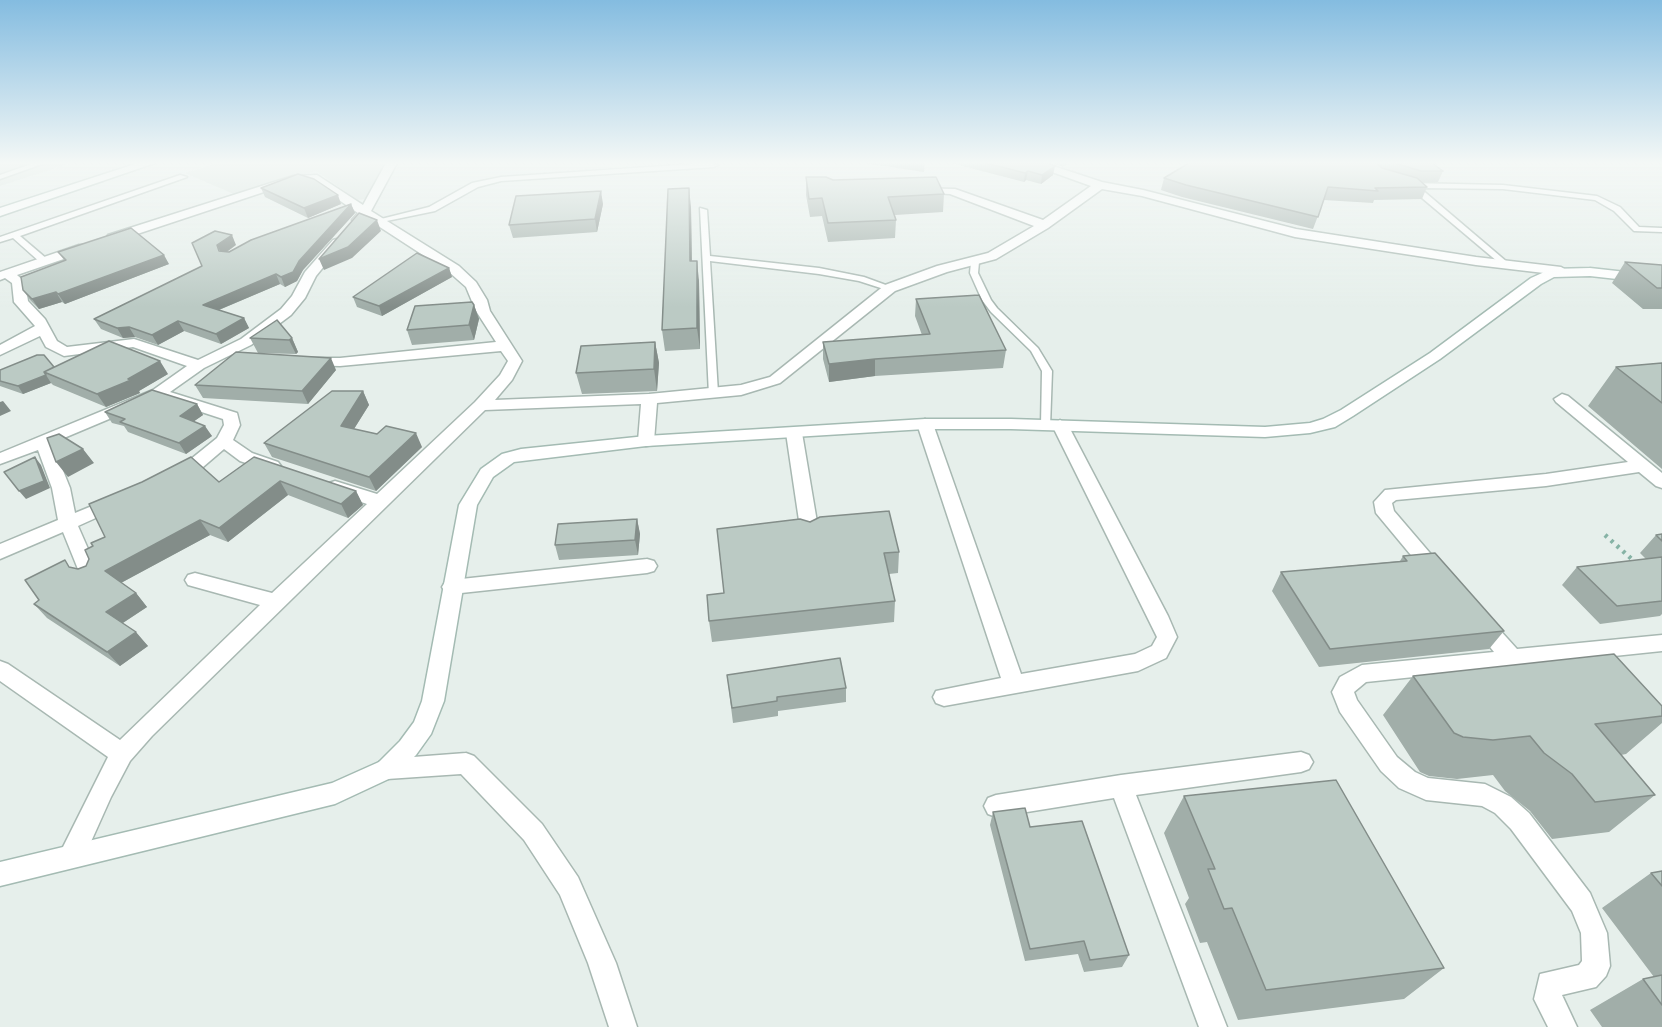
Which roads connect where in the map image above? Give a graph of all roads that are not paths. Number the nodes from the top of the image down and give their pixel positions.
1 (702, 210) dead end
2 (84, 211) edge
3 (193, 211) edge
4 (349, 211) edge
5 (359, 211) edge
6 (363, 211) edge
7 (423, 211) edge
8 (1006, 211) edge
9 (1064, 211) edge
10 (1211, 211) edge
11 (1444, 211) edge
12 (1617, 211) edge
13 (337, 213) edge
14 (377, 221) junction
15 (1044, 225) junction
16 (1662, 230) edge
17 (14, 235) junction
18 (0, 240) edge
19 (706, 258) junction
20 (44, 261) junction
21 (975, 262) junction
22 (1504, 264) junction
23 (1561, 271) junction
24 (4, 275) edge
25 (1662, 280) edge
26 (890, 288) junction
27 (44, 328) junction
28 (504, 346) junction
29 (0, 351) edge
30 (214, 358) junction
31 (246, 359) edge
32 (289, 361) edge
33 (199, 365) junction
34 (158, 393) junction
35 (713, 393) junction
36 (650, 399) junction
37 (1562, 399) dead end
38 (482, 405) junction
39 (925, 424) junction
40 (1053, 425) junction
41 (794, 433) junction
42 (224, 441) junction
43 (646, 441) junction
44 (43, 442) junction
45 (0, 459) edge
46 (1642, 466) junction
47 (288, 471) edge
48 (161, 482) edge
49 (320, 482) edge
50 (1662, 482) edge
51 (134, 495) edge
52 (382, 502) junction
53 (68, 523) junction
54 (810, 534) edge
55 (0, 552) edge
56 (647, 566) dead end
57 (88, 574) edge
58 (195, 580) dead end
59 (452, 587) junction
60 (1452, 590) edge
61 (276, 602) junction
62 (1467, 607) edge
63 (1662, 643) edge
64 (1512, 658) junction
65 (0, 670) edge
66 (1014, 684) junction
67 (944, 697) dead end
68 (122, 754) junction
69 (1300, 762) dead end
70 (387, 769) junction
71 (1121, 786) junction
72 (996, 806) dead end
73 (72, 855) junction
74 (0, 874) edge
75 (623, 1027) edge
76 (1213, 1027) edge
77 (1563, 1027) edge

1 - 19 lane
2 - 17 lane
3 - 20 street
4 - 13 street
5 - 30 street
6 - 14 street
7 - 14 lane
8 - 15 street
9 - 15 street
10 - 22 street
11 - 22 lane
12 - 16 lane
14 - 28 street
15 - 21 street
17 - 18 lane
17 - 20 lane
19 - 26 lane
19 - 35 lane
20 - 24 street
21 - 26 street
21 - 40 lane
22 - 23 street
23 - 25 street
23 - 40 street
24 - 27 street
26 - 35 street
27 - 29 street
27 - 33 street
28 - 32 street
28 - 38 street
30 - 31 street
30 - 33 street
33 - 34 street
34 - 42 street
34 - 44 street
35 - 36 street
36 - 38 street
36 - 43 street
37 - 46 street
38 - 52 street
39 - 40 street
39 - 41 street
39 - 66 street
40 - 66 street
41 - 43 street
41 - 54 street
42 - 47 street
42 - 48 street
43 - 59 street
44 - 45 street
44 - 53 street
46 - 50 street
46 - 60 street
49 - 52 street
51 - 53 street
52 - 61 street
53 - 55 street
53 - 57 street
56 - 59 street
58 - 61 street
59 - 70 street
61 - 68 street
62 - 64 street
63 - 64 street
64 - 77 street
65 - 68 street
66 - 67 street
68 - 73 street
69 - 71 street
70 - 73 street
70 - 75 street
71 - 72 street
71 - 76 street
73 - 74 street

